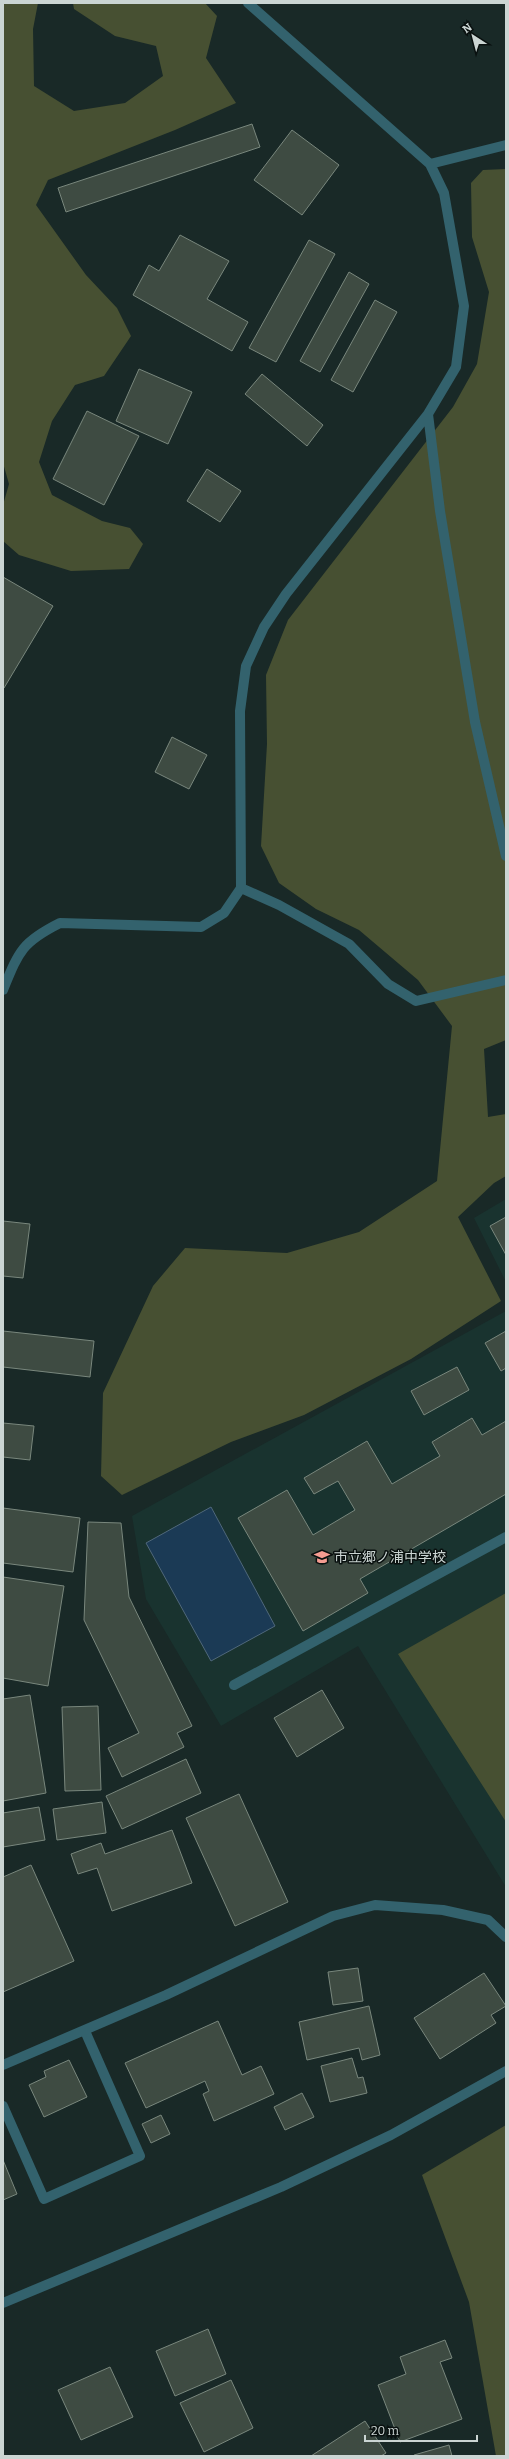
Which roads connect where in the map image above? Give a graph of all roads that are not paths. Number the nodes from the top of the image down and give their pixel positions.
1 (248, 3) edge
2 (506, 145) edge
3 (430, 164) junction
4 (428, 414) junction
5 (506, 856) edge
6 (240, 888) junction
7 (506, 980) edge
8 (3, 990) edge
9 (506, 1537) edge
10 (234, 1685) dead end
11 (506, 1937) edge
12 (85, 2031) junction
13 (3, 2065) edge
14 (506, 2071) edge
15 (3, 2106) edge
16 (3, 2303) edge

1 - 3 street
2 - 3 street
3 - 4 street
4 - 5 street
4 - 6 street
6 - 7 street
6 - 8 street
9 - 10 street
11 - 12 street
12 - 13 street
12 - 15 street
14 - 16 street

